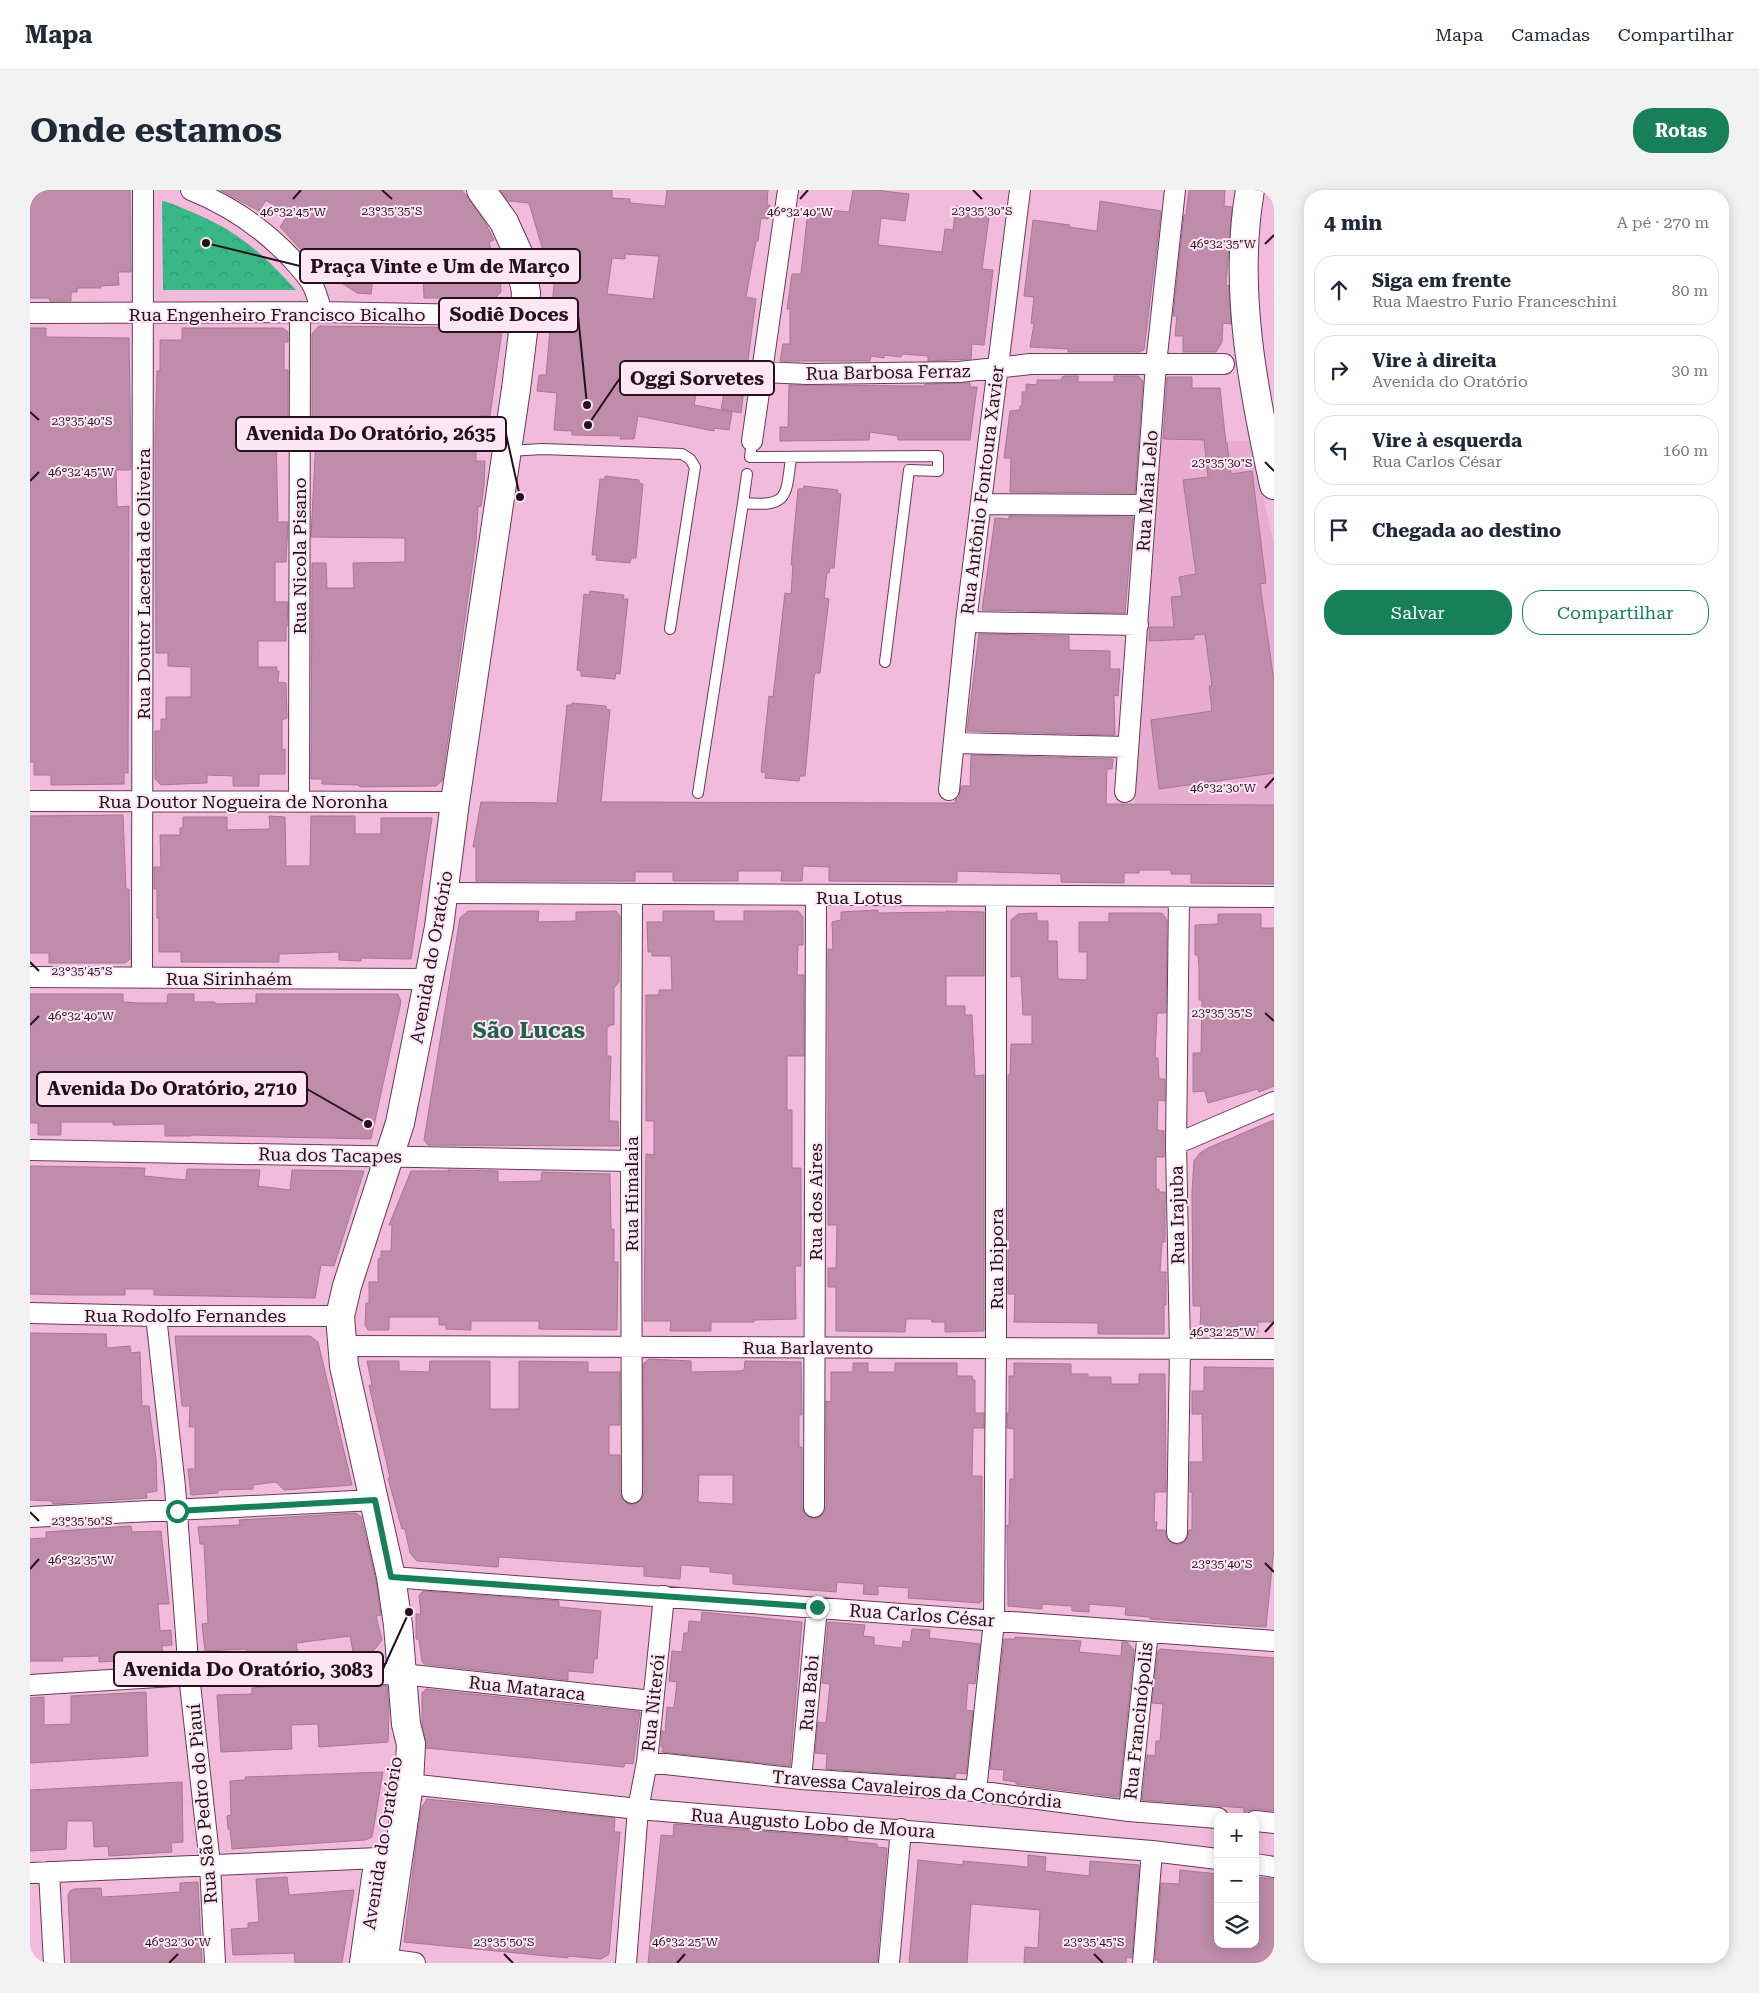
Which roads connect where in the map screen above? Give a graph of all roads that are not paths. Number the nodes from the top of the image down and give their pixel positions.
1 (143, 190) edge
2 (192, 190) edge
3 (481, 190) edge
4 (788, 190) edge
5 (1020, 190) edge
6 (1175, 190) edge
7 (1250, 190) edge
8 (30, 312) edge
9 (300, 312) junction
10 (322, 312) junction
11 (143, 313) junction
12 (525, 316) junction
13 (1156, 364) junction
14 (1224, 364) dead end
15 (997, 369) junction
16 (761, 372) junction
17 (752, 441) joint
18 (507, 451) junction
19 (791, 457) junction
20 (747, 474) dead end
21 (1274, 485) edge
22 (743, 503) junction
23 (981, 504) junction
24 (1145, 505) junction
25 (966, 622) junction
26 (1138, 625) junction
27 (670, 629) dead end
28 (886, 662) dead end
29 (954, 743) junction
30 (1128, 747) junction
31 (949, 790) dead end
32 (1125, 792) dead end
33 (698, 793) dead end
34 (30, 801) edge
35 (143, 801) junction
36 (299, 801) junction
37 (455, 802) junction
38 (444, 893) junction
39 (632, 895) junction
40 (816, 896) junction
41 (996, 897) junction
42 (1179, 897) junction
43 (1274, 897) edge
44 (30, 977) edge
45 (142, 978) junction
46 (428, 979) junction
47 (1274, 1102) edge
48 (1176, 1144) junction
49 (30, 1150) edge
50 (389, 1156) junction
51 (630, 1161) junction
52 (30, 1313) edge
53 (156, 1316) junction
54 (340, 1316) junction
55 (341, 1346) junction
56 (631, 1346) junction
57 (814, 1347) junction
58 (996, 1349) junction
59 (1180, 1349) junction
60 (1274, 1349) edge
61 (632, 1493) dead end
62 (375, 1500) junction
63 (814, 1507) dead end
64 (177, 1511) junction
65 (30, 1518) edge
66 (1178, 1534) dead end
67 (391, 1577) junction
68 (664, 1596) junction
69 (817, 1607) junction
70 (994, 1621) junction
71 (1148, 1632) junction
72 (1274, 1641) edge
73 (402, 1674) junction
74 (189, 1675) junction
75 (30, 1685) edge
76 (652, 1701) junction
77 (406, 1724) junction
78 (647, 1762) junction
79 (800, 1779) junction
80 (409, 1784) junction
81 (976, 1791) junction
82 (638, 1809) junction
83 (1129, 1811) junction
84 (1214, 1818) edge
85 (1259, 1821) edge
86 (1274, 1823) edge
87 (901, 1830) junction
88 (1152, 1851) junction
89 (388, 1859) junction
90 (1214, 1859) edge
91 (210, 1864) junction
92 (1259, 1865) edge
93 (1274, 1867) edge
94 (39, 1872) edge
95 (374, 1960) edge
96 (54, 1963) edge
97 (215, 1963) edge
98 (415, 1963) edge
99 (626, 1963) edge
100 (889, 1963) edge
101 (1143, 1963) edge

1 - 11 street, Rua Doutor Lacerda de Oliveira
2 - 10 street
3 - 12 main road, Avenida do Oratório
4 - 16 street
5 - 15 street, Rua Antônio Fontoura Xavier
6 - 13 street, Rua Maia Lelo
7 - 21 main road
8 - 11 street, Rua Engenheiro Francisco Bicalho
9 - 10 street, Rua Engenheiro Francisco Bicalho
9 - 11 street, Rua Engenheiro Francisco Bicalho
9 - 36 street, Rua Nicola Pisano
10 - 12 street, Rua Engenheiro Francisco Bicalho
11 - 35 street, Rua Doutor Lacerda de Oliveira
12 - 18 main road, Avenida do Oratório
13 - 14 street, Rua Barbosa Ferraz
13 - 15 street, Rua Barbosa Ferraz
13 - 24 street, Rua Maia Lelo
15 - 16 street, Rua Barbosa Ferraz
15 - 23 street, Rua Antônio Fontoura Xavier
16 - 17 street
17 - 19 lane
18 - 27 lane
18 - 37 main road, Avenida do Oratório
19 - 22 lane
19 - 28 lane
20 - 22 lane
22 - 33 lane
23 - 24 street
23 - 25 street, Rua Antônio Fontoura Xavier
24 - 26 street, Rua Maia Lelo
25 - 26 street
25 - 29 street, Rua Antônio Fontoura Xavier
26 - 30 street, Rua Maia Lelo
29 - 30 street
29 - 31 street, Rua Antônio Fontoura Xavier
30 - 32 street, Rua Maia Lelo
34 - 35 street, Rua Doutor Nogueira de Noronha
35 - 36 street, Rua Doutor Nogueira de Noronha
35 - 45 street, Rua Doutor Lacerda de Oliveira
36 - 37 street, Rua Doutor Nogueira de Noronha
37 - 38 main road, Avenida do Oratório
38 - 39 street, Rua Lotus
38 - 46 main road, Avenida do Oratório
39 - 40 street, Rua Lotus
39 - 51 street, Rua Himalaia
40 - 41 street, Rua Lotus
40 - 57 street, Rua dos Aires
41 - 42 street, Rua Lotus
41 - 58 street, Rua Ibipora
42 - 43 street, Rua Lotus
42 - 48 street, Rua Irajuba
44 - 45 street, Rua Sirinhaém
45 - 46 street, Rua Sirinhaém
46 - 50 main road, Avenida do Oratório
47 - 48 street
48 - 59 street, Rua Irajuba
49 - 50 street, Rua dos Tacapes
50 - 51 street, Rua dos Tacapes
50 - 54 main road, Avenida do Oratório
51 - 56 street, Rua Himalaia
52 - 53 street, Rua Rodolfo Fernandes
53 - 54 street, Rua Rodolfo Fernandes
53 - 64 street, Rua São Pedro do Piauí
54 - 55 main road, Avenida do Oratório
55 - 56 street, Rua Barlavento
55 - 62 main road, Avenida do Oratório
56 - 57 street, Rua Barlavento
56 - 61 street, Rua Himalaia
57 - 58 street, Rua Barlavento
57 - 63 street, Rua dos Aires
58 - 59 street, Rua Barlavento
58 - 70 street, Rua Ibipora
59 - 60 street, Rua Barlavento
59 - 66 street, Rua Irajuba
62 - 64 street
62 - 67 main road, Avenida do Oratório
64 - 65 street
64 - 74 street, Rua São Pedro do Piauí
67 - 68 street, Rua Carlos César
67 - 73 main road, Avenida do Oratório
68 - 69 street, Rua Carlos César
68 - 76 street, Rua Niterói
69 - 70 street, Rua Carlos César
69 - 79 street, Rua Babi
70 - 71 street, Rua Carlos César
70 - 81 street, Rua Ibipora
71 - 72 street, Rua Carlos César
71 - 83 street, Rua Francinópolis
73 - 74 street, Rua Mataraca
73 - 76 street, Rua Mataraca
73 - 77 main road, Avenida do Oratório
74 - 75 street, Rua Mataraca
74 - 91 street, Rua São Pedro do Piauí
76 - 78 street, Rua Niterói
77 - 80 main road, Avenida do Oratório
77 - 89 main road, Avenida do Oratório
78 - 79 street, Travessa Cavaleiros da Concórdia
78 - 82 street, Rua Niterói
79 - 81 street, Travessa Cavaleiros da Concórdia
80 - 82 street, Rua Augusto Lobo de Moura
80 - 89 main road, Avenida do Oratório
81 - 83 street, Travessa Cavaleiros da Concórdia
82 - 87 street, Rua Augusto Lobo de Moura
82 - 99 street, Rua Niterói
83 - 84 street, Travessa Cavaleiros da Concórdia
85 - 86 street
87 - 88 street, Rua Augusto Lobo de Moura
87 - 100 street
88 - 90 street, Rua Augusto Lobo de Moura
88 - 101 street
89 - 91 street
89 - 95 main road, Avenida do Oratório
91 - 94 street
91 - 97 street, Rua São Pedro do Piauí
92 - 93 street
94 - 96 street
95 - 98 street

